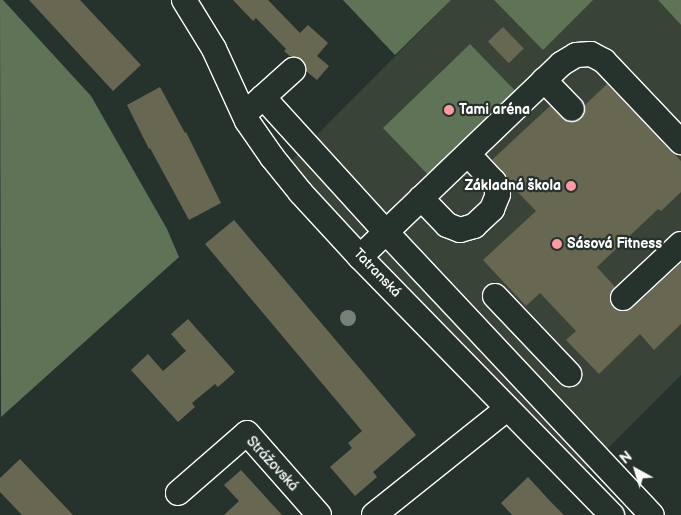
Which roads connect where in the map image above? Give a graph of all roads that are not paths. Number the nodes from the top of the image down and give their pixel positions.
1 (184, 0) edge
2 (293, 70) dead end
3 (544, 80) junction
4 (263, 97) junction
5 (572, 109) dead end
6 (244, 114) junction
7 (681, 142) edge
8 (468, 154) junction
9 (421, 198) junction
10 (386, 232) junction
11 (681, 244) edge
12 (360, 257) junction
13 (495, 296) dead end
14 (624, 298) dead end
15 (527, 329) junction
16 (499, 354) junction
17 (569, 374) dead end
18 (475, 375) junction
19 (550, 407) junction
20 (507, 409) junction
21 (526, 428) junction
22 (178, 493) dead end
23 (319, 515) edge
24 (374, 515) edge
25 (612, 515) edge
26 (652, 515) edge

1 - 6 street, Tatranská
2 - 4 street
3 - 5 street
3 - 7 street
3 - 8 street
4 - 6 street
4 - 10 street
6 - 12 street, Tatranská
8 - 9 street
8 - 9 street
9 - 10 street
10 - 12 street
10 - 16 street
11 - 14 street
12 - 18 street, Tatranská
13 - 15 street
15 - 16 street
15 - 17 street
16 - 18 street
16 - 19 street
18 - 20 street, Tatranská
19 - 21 street
19 - 26 street
20 - 21 street, Tatranská
20 - 24 street
21 - 25 street, Tatranská
22 - 23 street, Strážovská

